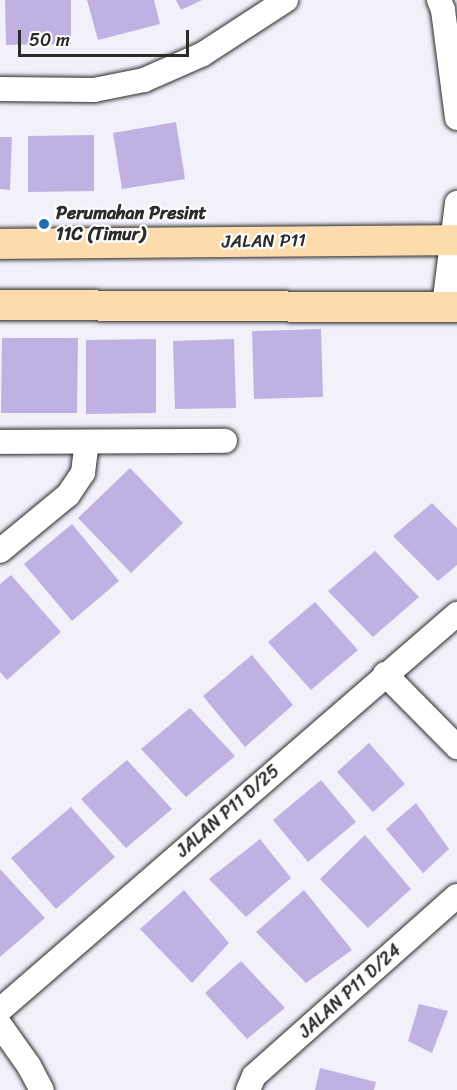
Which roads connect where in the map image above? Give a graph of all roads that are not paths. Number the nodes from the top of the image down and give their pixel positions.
1 (286, 0) edge
2 (439, 0) edge
3 (0, 89) edge
4 (457, 118) edge
5 (457, 203) edge
6 (455, 240) edge
7 (0, 244) edge
8 (0, 305) edge
9 (451, 306) edge
10 (225, 441) dead end
11 (0, 442) edge
12 (87, 442) junction
13 (0, 551) edge
14 (457, 614) edge
15 (386, 674) junction
16 (457, 747) edge
17 (457, 896) edge
18 (0, 1010) edge
19 (0, 1025) edge
20 (42, 1090) edge
21 (248, 1090) edge

1 - 3 street
2 - 4 street
5 - 6 street
6 - 7 main road, JALAN P11
6 - 9 street
8 - 9 main road
10 - 12 street
11 - 12 street
12 - 13 street
14 - 15 street, JALAN P11 D/25
15 - 16 street
15 - 18 street, JALAN P11 D/25
17 - 21 street, JALAN P11 D/24
19 - 20 street

